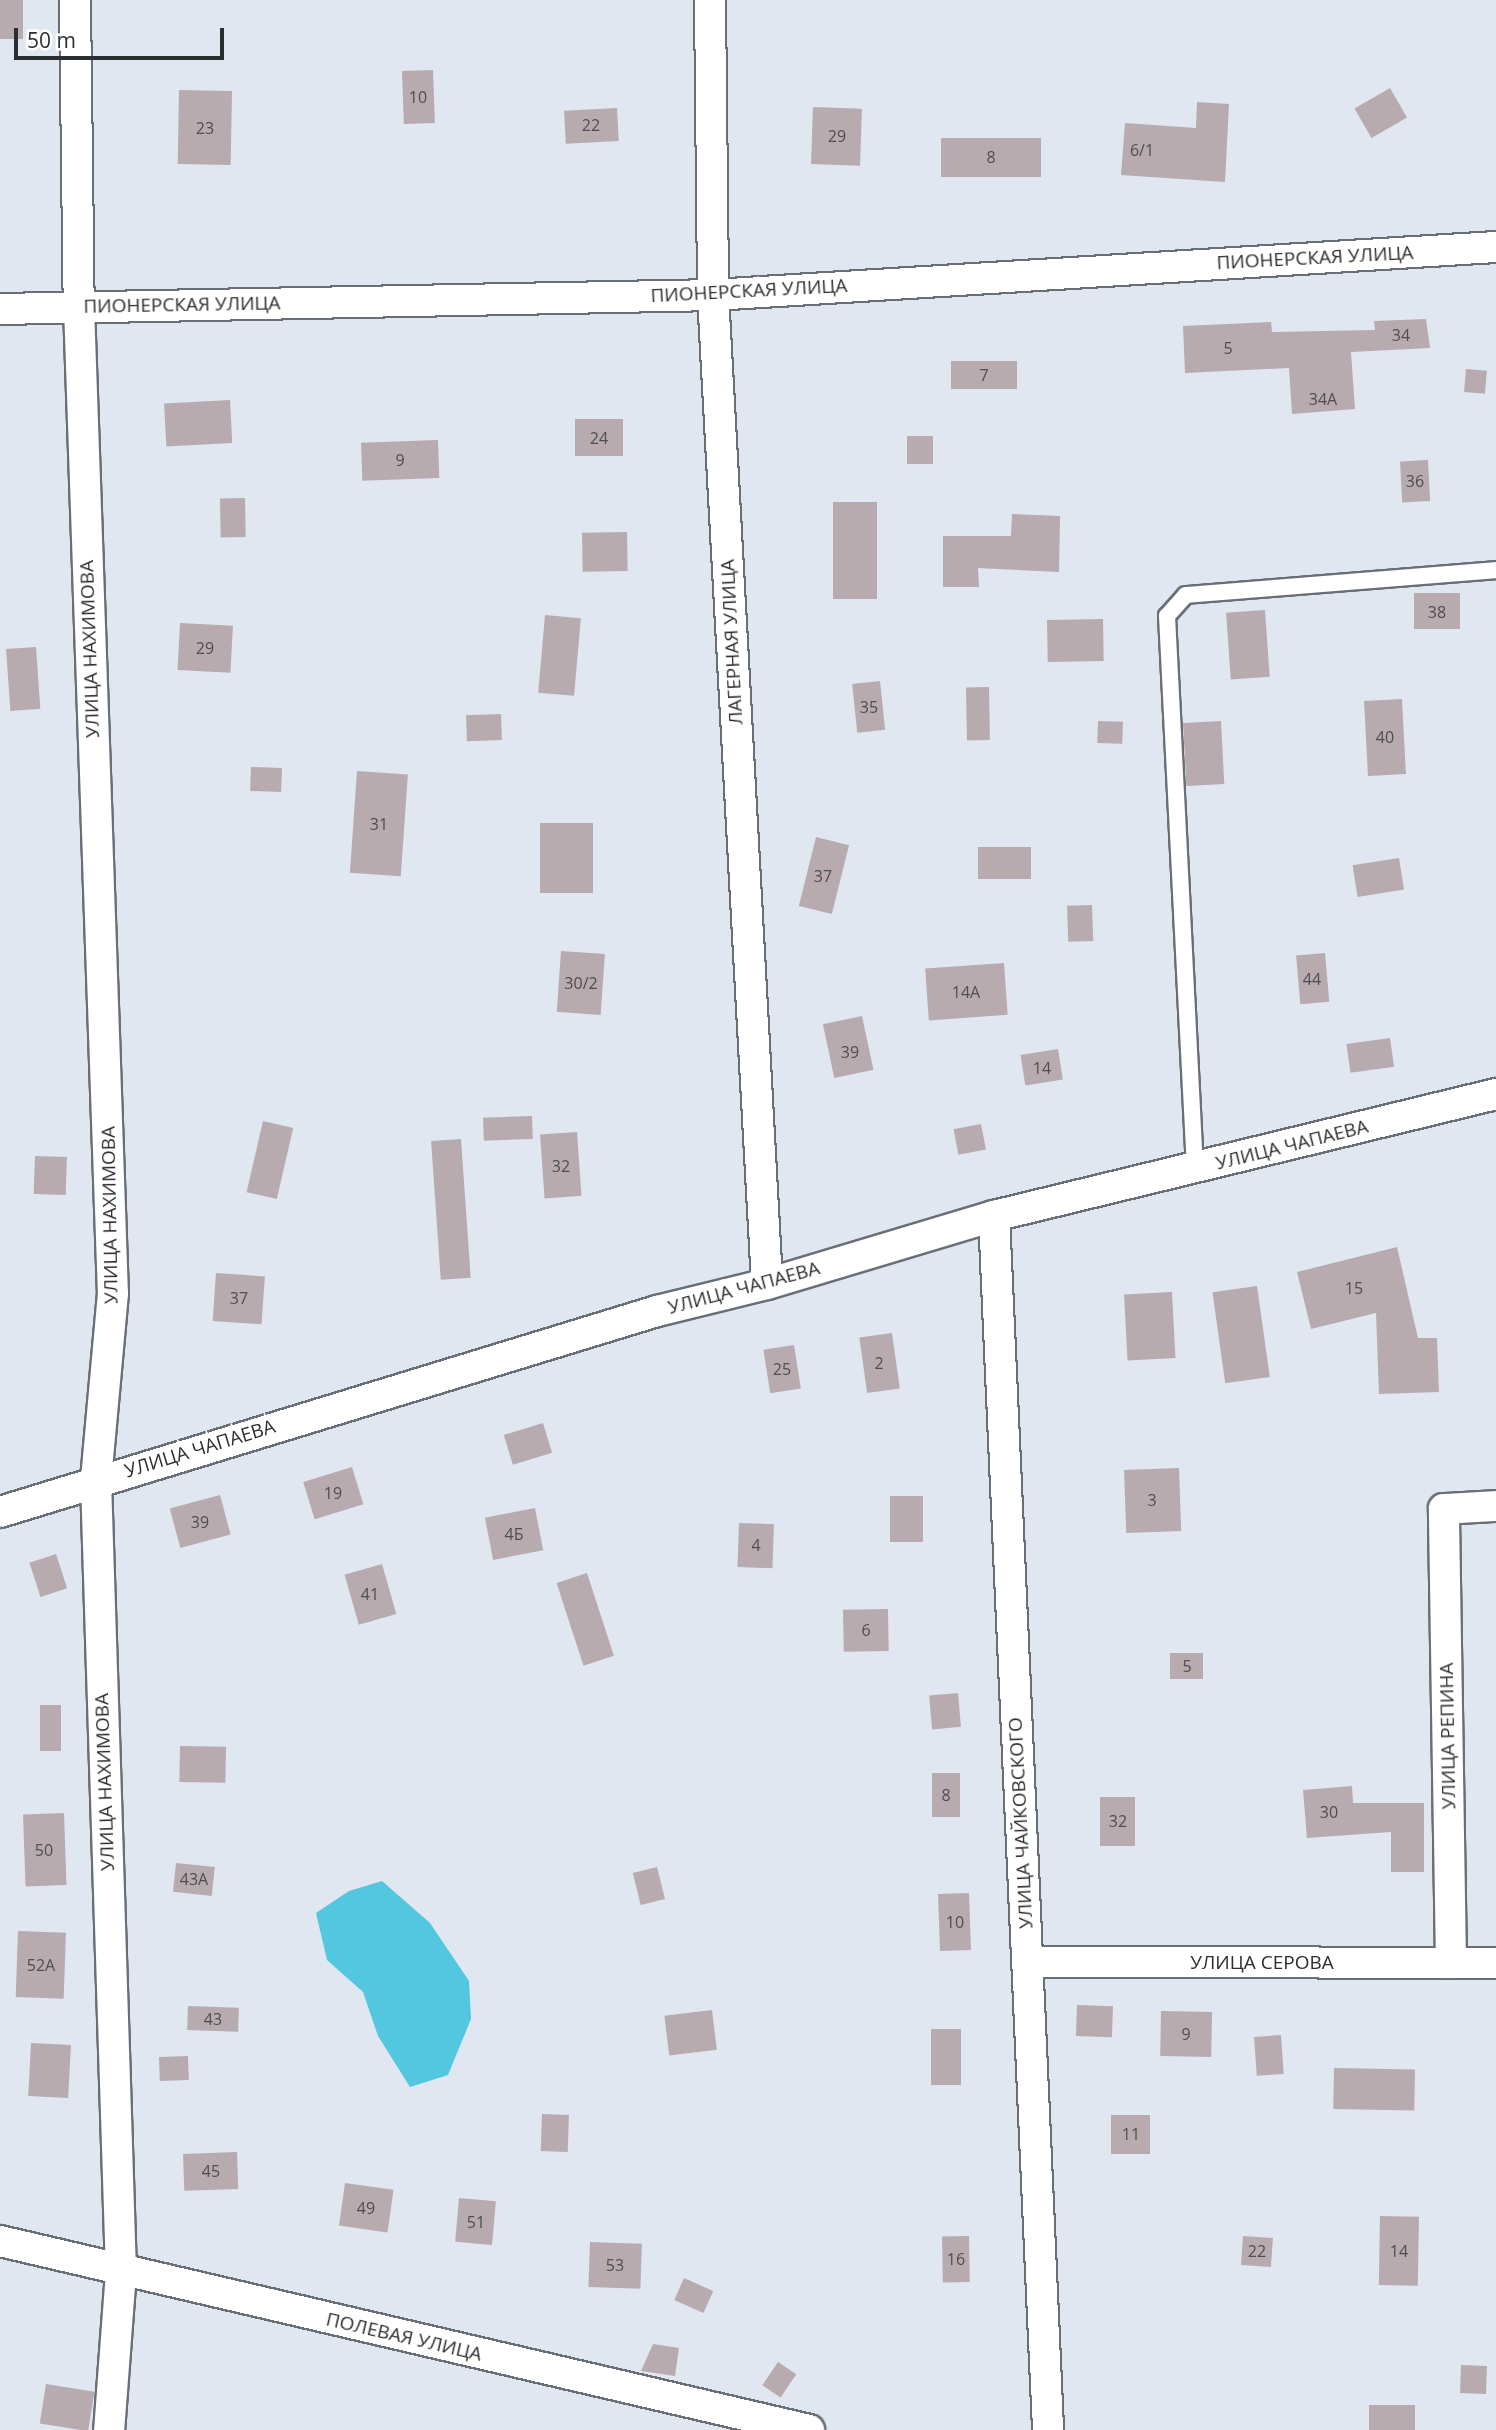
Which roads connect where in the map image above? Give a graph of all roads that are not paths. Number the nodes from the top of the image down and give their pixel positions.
1 (75, 0) edge
2 (710, 0) edge
3 (1496, 247) edge
4 (713, 295) junction
5 (79, 307) junction
6 (0, 309) edge
7 (1496, 570) edge
8 (1496, 1094) edge
9 (1195, 1169) junction
10 (994, 1216) junction
11 (767, 1284) junction
12 (96, 1480) junction
13 (1496, 1506) edge
14 (0, 1512) edge
15 (1028, 1962) junction
16 (1451, 1963) junction
17 (1496, 1963) edge
18 (0, 2241) edge
19 (121, 2272) junction
20 (109, 2430) edge
21 (809, 2430) edge
22 (1048, 2430) edge

1 - 5 street, УЛИЦА НАХИМОВА
2 - 4 street, ЛАГЕРНАЯ УЛИЦА
3 - 4 street, ПИОНЕРСКАЯ УЛИЦА
4 - 5 street, ПИОНЕРСКАЯ УЛИЦА
4 - 11 street, ЛАГЕРНАЯ УЛИЦА
5 - 6 street, ПИОНЕРСКАЯ УЛИЦА
5 - 12 street, УЛИЦА НАХИМОВА
7 - 9 lane
8 - 9 street, УЛИЦА ЧАПАЕВА
9 - 10 street, УЛИЦА ЧАПАЕВА
10 - 11 street, УЛИЦА ЧАПАЕВА
10 - 15 street, УЛИЦА ЧАЙКОВСКОГО
11 - 12 street, УЛИЦА ЧАПАЕВА
12 - 14 street, УЛИЦА ЧАПАЕВА
12 - 19 street, УЛИЦА НАХИМОВА
13 - 16 street, УЛИЦА РЕПИНА
15 - 16 street, УЛИЦА СЕРОВА
15 - 22 street, УЛИЦА ЧАЙКОВСКОГО
16 - 17 street, УЛИЦА СЕРОВА
18 - 19 street, ПОЛЕВАЯ УЛИЦА
19 - 20 street, УЛИЦА НАХИМОВА
19 - 21 street, ПОЛЕВАЯ УЛИЦА

